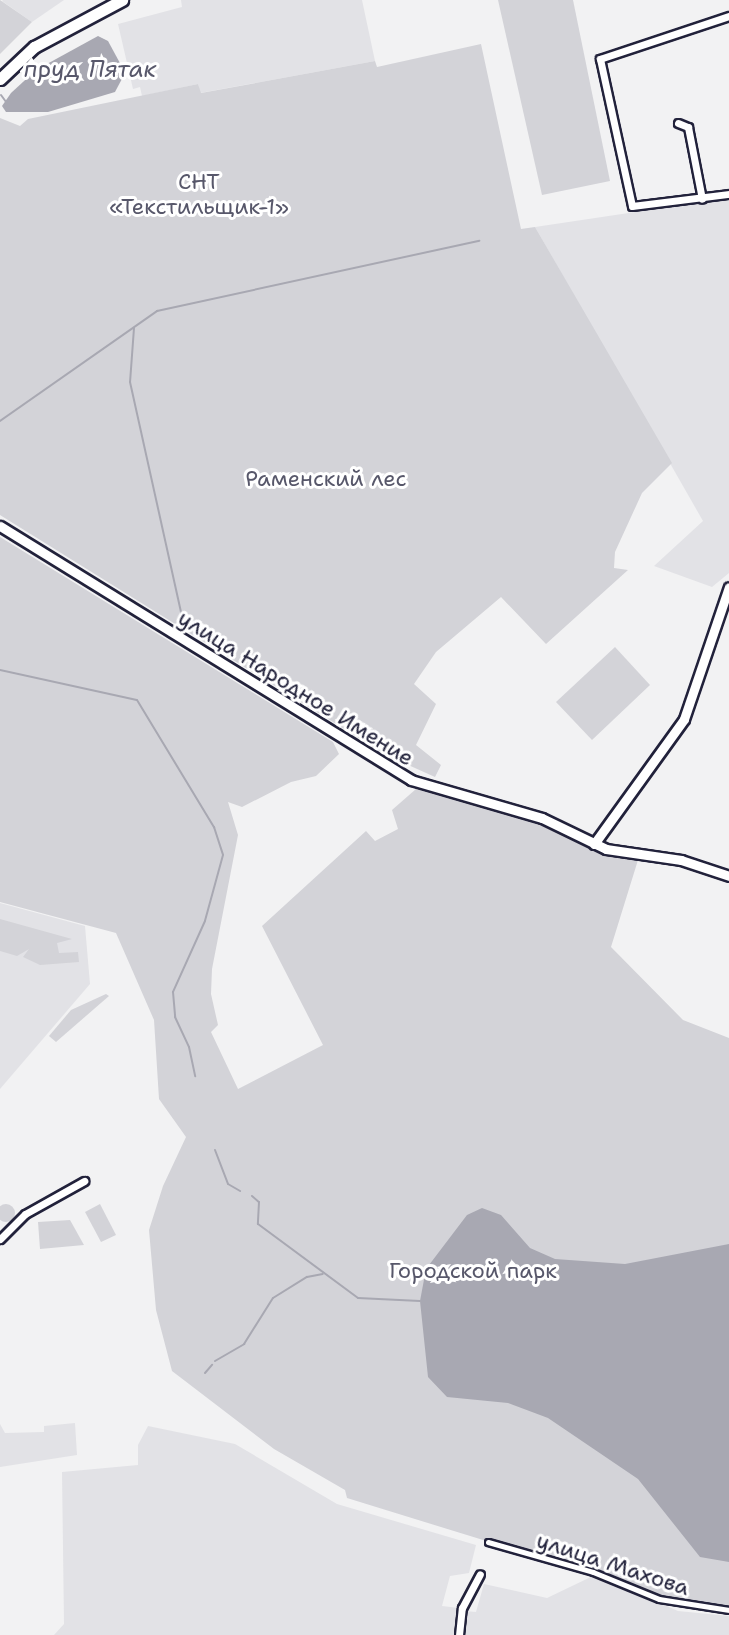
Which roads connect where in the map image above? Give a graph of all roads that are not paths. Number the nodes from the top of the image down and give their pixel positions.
1 (122, 0) edge
2 (729, 16) edge
3 (0, 79) edge
4 (678, 123) dead end
5 (729, 194) edge
6 (702, 199) junction
7 (0, 526) edge
8 (729, 587) edge
9 (594, 844) junction
10 (729, 876) edge
11 (84, 1181) dead end
12 (0, 1239) edge
13 (488, 1542) dead end
14 (480, 1574) dead end
15 (729, 1610) edge
16 (459, 1635) edge

1 - 3 main road
2 - 6 street
4 - 6 street
5 - 6 street
7 - 9 street, улица Народное Имение
8 - 9 street
9 - 10 street, улица Народное Имение
11 - 12 street
13 - 15 street, улица Махова
14 - 16 street

